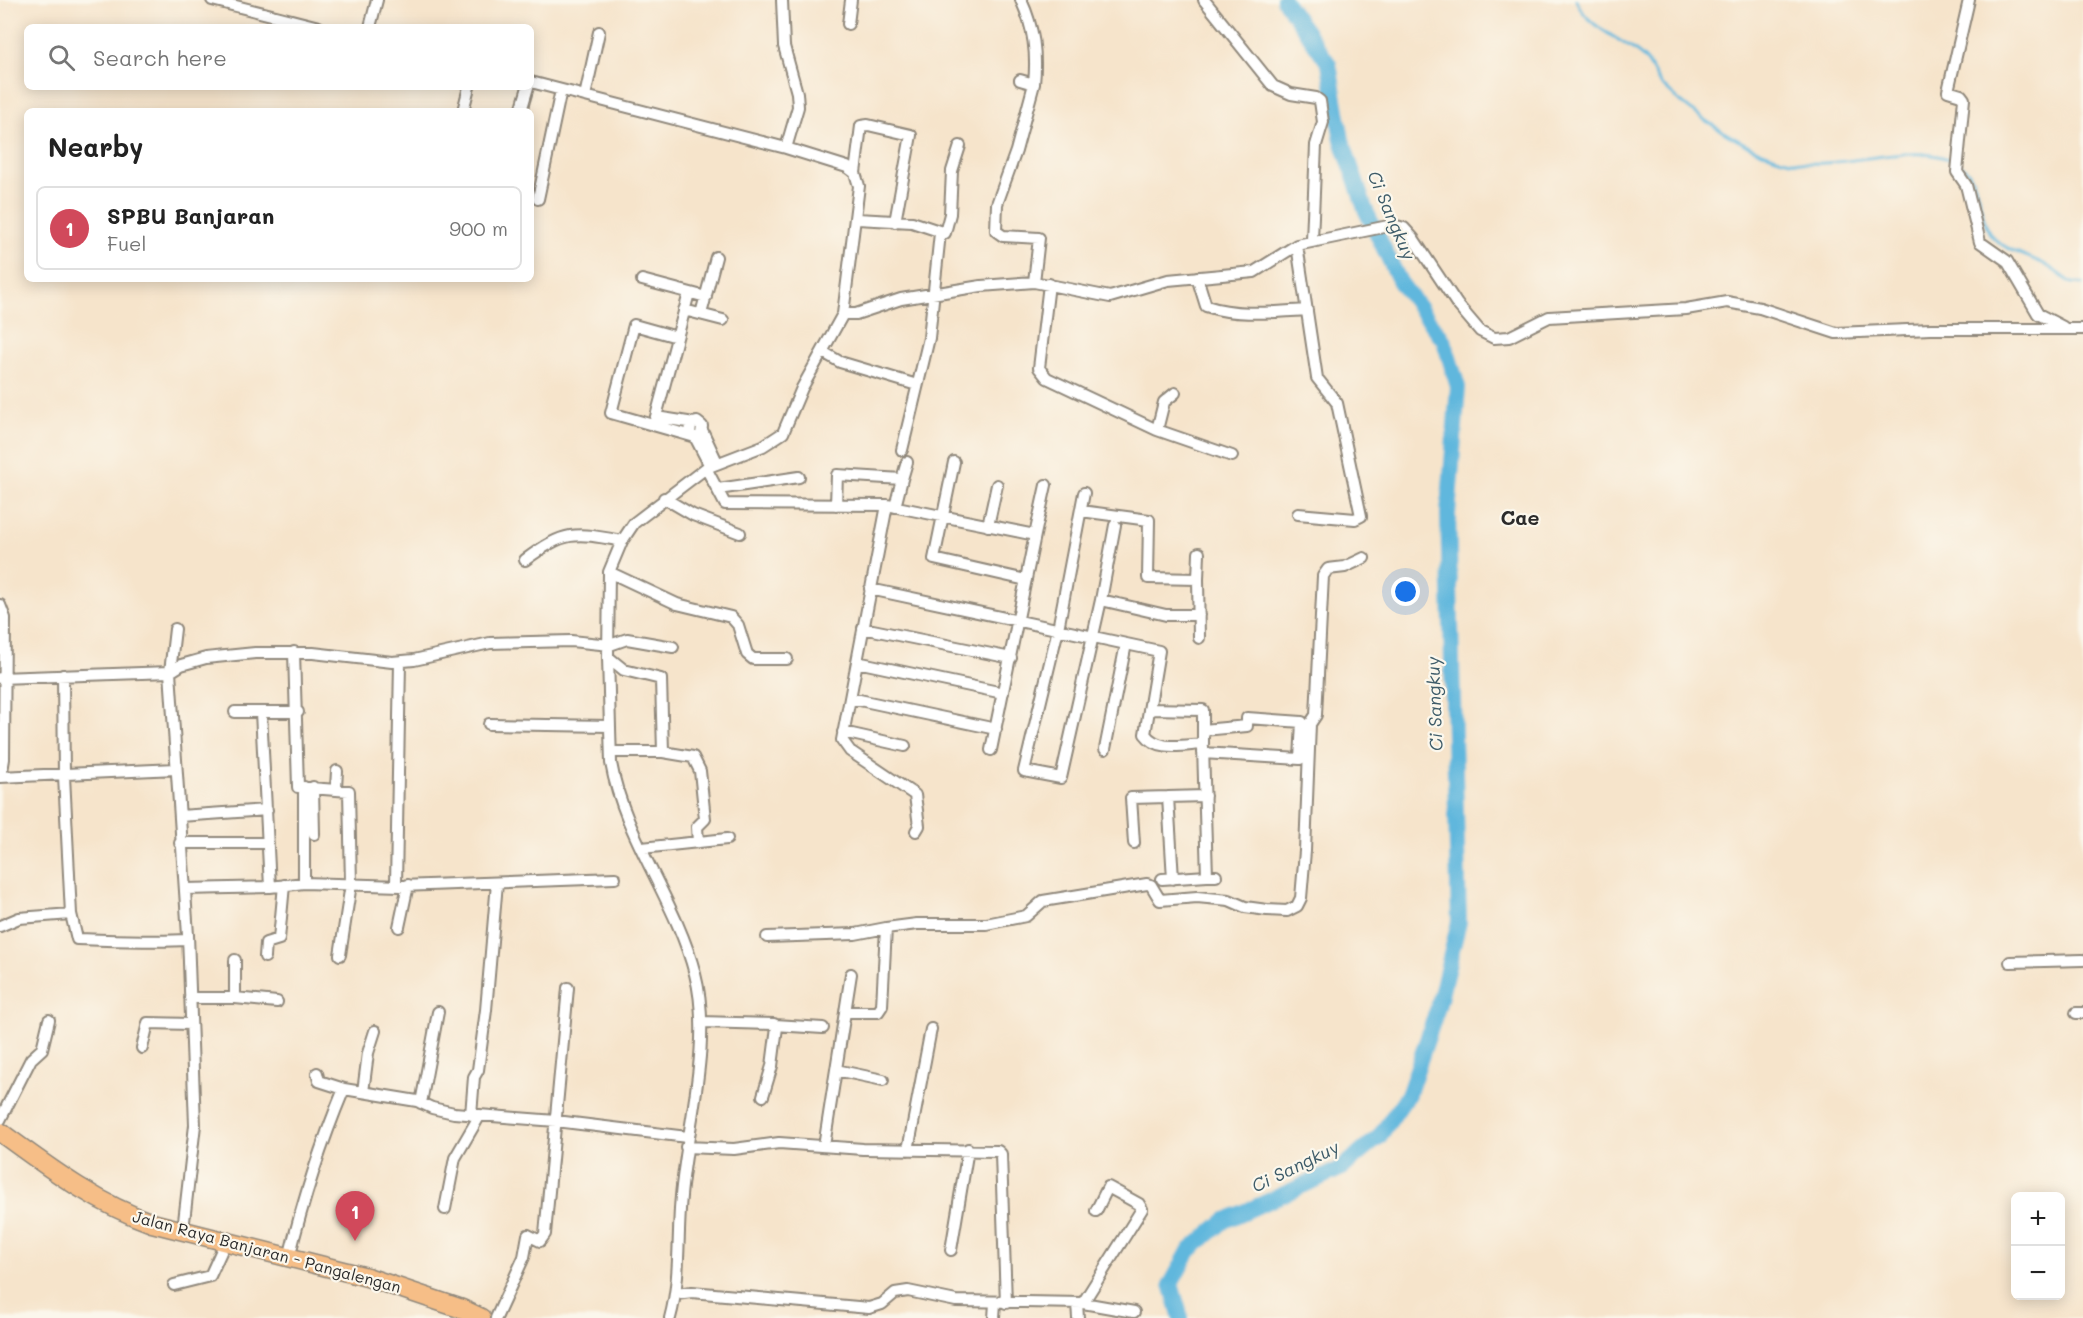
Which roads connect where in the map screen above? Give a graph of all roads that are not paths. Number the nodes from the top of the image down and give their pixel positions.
1 (377, 0) edge
2 (782, 0) edge
3 (851, 0) edge
4 (1021, 0) edge
5 (1204, 0) edge
6 (1969, 0) edge
7 (218, 1) edge
8 (257, 6) edge
9 (311, 24) edge
10 (371, 24) edge
11 (848, 24) dead end
12 (599, 32) dead end
13 (1020, 80) dead end
14 (534, 83) edge
15 (1034, 84) junction
16 (1937, 89) dead end
17 (468, 90) edge
18 (527, 90) edge
19 (561, 90) junction
20 (1948, 91) junction
21 (585, 96) junction
22 (464, 108) edge
23 (522, 108) edge
24 (960, 146) dead end
25 (786, 148) junction
26 (855, 172) junction
27 (538, 199) dead end
28 (857, 219) junction
29 (895, 222) junction
30 (940, 233) junction
31 (1312, 240) junction
32 (1298, 245) junction
33 (716, 257) dead end
34 (1197, 277) junction
35 (642, 280) dead end
36 (1035, 282) junction
37 (1049, 284) junction
38 (689, 293) junction
39 (934, 294) junction
40 (706, 297) junction
41 (684, 310) junction
42 (1307, 310) junction
43 (701, 314) junction
44 (843, 314) junction
45 (723, 320) dead end
46 (2066, 329) junction
47 (2083, 329) edge
48 (677, 337) junction
49 (823, 352) junction
50 (917, 385) junction
51 (1175, 393) dead end
52 (655, 421) junction
53 (1158, 430) junction
54 (902, 450) dead end
55 (1232, 456) dead end
56 (907, 462) dead end
57 (954, 462) dead end
58 (711, 465) junction
59 (799, 477) dead end
60 (902, 479) junction
61 (997, 485) dead end
62 (1047, 485) dead end
63 (718, 489) junction
64 (1084, 493) dead end
65 (664, 498) junction
66 (836, 505) junction
67 (891, 506) junction
68 (1081, 511) junction
69 (1298, 514) dead end
70 (941, 516) junction
71 (988, 525) junction
72 (1115, 525) dead end
73 (740, 533) dead end
74 (1035, 535) junction
75 (622, 541) junction
76 (1199, 553) dead end
77 (1364, 558) dead end
78 (525, 560) dead end
79 (609, 572) junction
80 (1198, 579) junction
81 (1026, 580) junction
82 (870, 589) junction
83 (1101, 600) junction
84 (0, 605) edge
85 (1199, 615) junction
86 (1018, 620) junction
87 (863, 628) junction
88 (1058, 628) junction
89 (175, 629) dead end
90 (1092, 637) junction
91 (1199, 638) dead end
92 (1126, 644) junction
93 (673, 647) dead end
94 (609, 651) junction
95 (294, 652) junction
96 (1011, 658) junction
97 (787, 659) dead end
98 (400, 662) junction
99 (857, 662) junction
100 (170, 672) junction
101 (63, 675) junction
102 (2, 678) edge
103 (1003, 693) junction
104 (850, 698) junction
105 (1149, 709) junction
106 (235, 712) dead end
107 (261, 712) junction
108 (298, 712) junction
109 (489, 724) dead end
110 (610, 726) junction
111 (996, 729) junction
112 (1203, 730) junction
113 (843, 732) junction
114 (905, 746) dead end
115 (1105, 749) dead end
116 (1203, 749) junction
117 (991, 750) dead end
118 (611, 752) junction
119 (663, 752) junction
120 (176, 769) junction
121 (337, 771) dead end
122 (64, 776) junction
123 (1, 777) edge
124 (309, 787) junction
125 (336, 788) junction
126 (1204, 796) junction
127 (1168, 797) junction
128 (267, 810) junction
129 (180, 816) junction
130 (916, 831) dead end
131 (314, 834) dead end
132 (728, 839) dead end
133 (698, 842) junction
134 (180, 843) junction
135 (268, 843) junction
136 (1134, 843) dead end
137 (642, 848) junction
138 (615, 878) dead end
139 (304, 883) junction
140 (496, 883) junction
141 (351, 884) junction
142 (284, 885) junction
143 (396, 885) junction
144 (408, 885) junction
145 (270, 887) junction
146 (185, 889) junction
147 (71, 915) junction
148 (0, 926) edge
149 (399, 927) dead end
150 (886, 928) junction
151 (767, 937) dead end
152 (188, 940) junction
153 (340, 956) dead end
154 (265, 957) dead end
155 (235, 960) dead end
156 (2083, 960) edge
157 (2010, 962) dead end
158 (851, 974) dead end
159 (568, 988) dead end
160 (190, 998) junction
161 (235, 998) junction
162 (277, 1002) dead end
163 (438, 1012) dead end
164 (846, 1012) junction
165 (49, 1020) dead end
166 (701, 1022) junction
167 (191, 1024) junction
168 (776, 1025) junction
169 (822, 1028) dead end
170 (931, 1029) dead end
171 (375, 1031) dead end
172 (142, 1048) dead end
173 (836, 1070) junction
174 (317, 1073) dead end
175 (883, 1080) dead end
176 (344, 1089) junction
177 (363, 1092) junction
178 (764, 1096) dead end
179 (421, 1104) junction
180 (476, 1115) junction
181 (0, 1120) edge
182 (556, 1121) junction
183 (0, 1132) edge
184 (686, 1142) junction
185 (824, 1146) junction
186 (968, 1149) junction
187 (908, 1150) junction
188 (445, 1209) dead end
189 (1096, 1211) dead end
190 (183, 1230) junction
191 (226, 1241) junction
192 (951, 1250) dead end
193 (289, 1258) junction
194 (174, 1285) dead end
195 (676, 1294) junction
196 (1000, 1303) junction
197 (1080, 1303) junction
198 (1134, 1312) dead end
199 (460, 1313) edge
200 (481, 1318) edge
201 (496, 1318) edge
202 (670, 1318) edge
203 (994, 1318) edge
204 (1078, 1318) edge

1 - 10 street
2 - 25 street
3 - 11 street
4 - 15 street
5 - 31 street
6 - 20 street
7 - 8 street
8 - 9 street
12 - 21 street
13 - 15 street
14 - 19 street
15 - 36 street
16 - 20 street
17 - 22 street
18 - 23 street
19 - 21 street
19 - 27 street
20 - 46 street
21 - 25 street
24 - 30 street
25 - 26 street
26 - 28 street
26 - 29 street
28 - 29 street
28 - 44 street
29 - 30 street
30 - 39 street
31 - 32 street
31 - 46 street
32 - 34 street
32 - 42 street
33 - 40 street
34 - 37 street
34 - 42 street
35 - 38 street
36 - 37 street
36 - 39 street
37 - 53 street
38 - 40 street
38 - 41 street
39 - 44 street
39 - 50 street
40 - 43 street
41 - 43 street
41 - 48 street
42 - 69 street
43 - 45 street
44 - 49 street
46 - 47 street
48 - 52 street
48 - 52 street
49 - 50 street
49 - 58 street
50 - 54 street
51 - 53 street
52 - 58 street
53 - 55 street
56 - 60 street
57 - 70 street
58 - 63 street
58 - 65 street
59 - 63 street
60 - 66 street
60 - 67 street
61 - 71 street
62 - 74 street
63 - 66 street
64 - 68 street
65 - 73 street
65 - 75 street
66 - 67 street
67 - 70 street
67 - 82 street
68 - 80 street
68 - 88 street
70 - 71 street
70 - 81 street
71 - 74 street
72 - 83 street
74 - 81 street
75 - 78 street
75 - 79 street
76 - 80 street
77 - 150 street
79 - 94 street
79 - 97 street
80 - 85 street
81 - 86 street
82 - 86 street
82 - 87 street
83 - 85 street
83 - 90 street
84 - 102 street
85 - 91 street
86 - 88 street
86 - 96 street
87 - 96 street
87 - 99 street
88 - 90 street
88 - 90 street
89 - 100 street
90 - 92 street
92 - 105 street
92 - 115 street
93 - 94 street
94 - 98 street
94 - 110 street
94 - 119 street
95 - 98 street
95 - 100 street
95 - 108 street
96 - 103 street
98 - 143 street
99 - 103 street
99 - 104 street
100 - 101 street
100 - 120 street
101 - 102 street
101 - 122 street
102 - 123 street
103 - 111 street
104 - 111 street
104 - 113 street
105 - 112 street
105 - 116 street
106 - 107 street
107 - 108 street
107 - 128 street
108 - 124 street
109 - 110 street
110 - 118 street
111 - 117 street
112 - 116 street
112 - 116 street
113 - 114 street
113 - 130 street
116 - 126 street
118 - 119 street
118 - 137 street
119 - 133 street
120 - 122 street
120 - 129 street
121 - 125 street
122 - 123 street
122 - 147 street
124 - 125 street
124 - 131 street
124 - 139 street
125 - 141 street
126 - 127 street
126 - 127 street
127 - 136 street
128 - 129 street
128 - 135 street
129 - 134 street
132 - 133 street
133 - 137 street
134 - 135 street
134 - 146 street
135 - 145 street
137 - 166 street
138 - 140 street
139 - 141 street
139 - 142 street
140 - 144 street
140 - 180 street
141 - 143 street
141 - 153 street
142 - 145 street
142 - 154 street
143 - 144 street
144 - 149 street
145 - 146 street
146 - 152 street
147 - 148 street
147 - 152 street
150 - 151 street
150 - 164 street
152 - 160 street
155 - 161 street
156 - 157 street
158 - 164 street
159 - 182 street
160 - 161 street
160 - 167 street
161 - 162 street
163 - 179 street
164 - 173 street
165 - 181 street
166 - 168 street
166 - 184 street
167 - 172 street
167 - 190 street
168 - 169 street
168 - 178 street
170 - 187 street
171 - 177 street
173 - 175 street
173 - 185 street
174 - 176 street
176 - 177 street
176 - 193 street
177 - 179 street
179 - 180 street
180 - 182 street
180 - 188 street
182 - 184 street
182 - 201 street
183 - 190 main road, Jalan Raya Banjaran - Pangalengan
184 - 185 street
184 - 195 street
185 - 187 street
186 - 187 street
186 - 192 street
186 - 196 street
189 - 197 street
190 - 191 main road, Jalan Raya Banjaran - Pangalengan
191 - 193 main road, Jalan Raya Banjaran - Pangalengan
191 - 194 street
193 - 199 main road, Jalan Raya Banjaran - Pangalengan
195 - 196 street
195 - 202 street
196 - 197 street
196 - 203 street
197 - 198 street
197 - 204 street
199 - 200 main road, Jalan Raya Banjaran - Pangalengan

